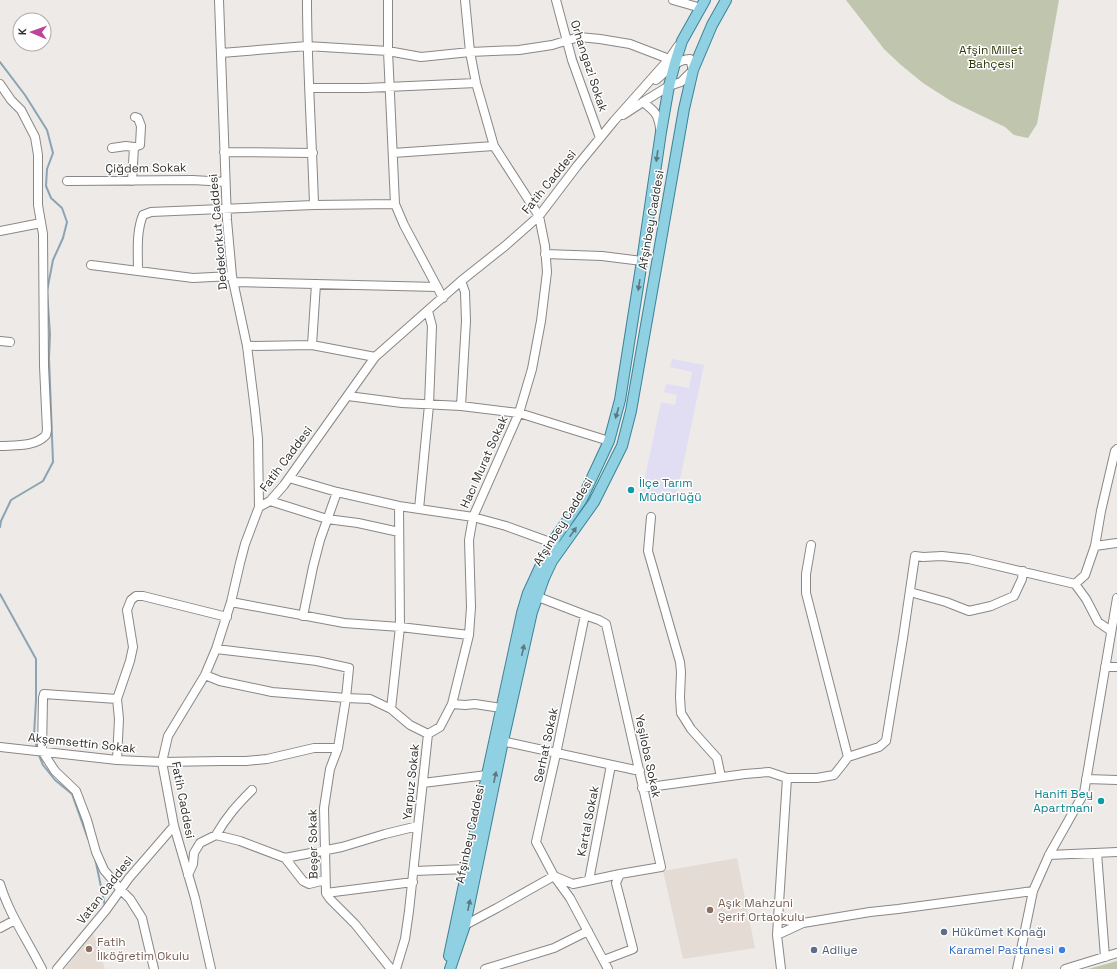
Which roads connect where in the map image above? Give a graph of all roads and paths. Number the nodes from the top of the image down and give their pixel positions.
1 (219, 0) edge
2 (307, 0) edge
3 (388, 0) edge
4 (465, 0) edge
5 (556, 0) edge
6 (673, 0) edge
7 (726, 0) edge
8 (703, 4) edge
9 (567, 42) junction
10 (307, 46) junction
11 (388, 51) junction
12 (470, 52) junction
13 (221, 53) junction
14 (672, 61) junction
15 (693, 70) junction
16 (476, 83) junction
17 (0, 84) edge
18 (669, 86) junction
19 (390, 87) junction
20 (310, 88) junction
21 (643, 102) junction
22 (135, 117) dead end
23 (614, 121) junction
24 (660, 132) junction
25 (600, 138) junction
26 (494, 146) junction
27 (134, 147) junction
28 (112, 148) dead end
29 (224, 152) junction
30 (313, 153) junction
31 (393, 153) junction
32 (132, 181) junction
33 (67, 182) dead end
34 (225, 182) junction
35 (395, 204) junction
36 (314, 205) junction
37 (227, 208) junction
38 (539, 216) junction
39 (41, 223) junction
40 (0, 231) edge
41 (545, 254) junction
42 (642, 261) junction
43 (91, 265) dead end
44 (138, 270) junction
45 (233, 279) junction
46 (461, 281) junction
47 (316, 284) junction
48 (437, 287) junction
49 (443, 298) junction
50 (428, 311) junction
51 (0, 341) edge
52 (10, 342) dead end
53 (312, 345) junction
54 (247, 346) junction
55 (375, 357) junction
56 (348, 396) junction
57 (429, 405) junction
58 (460, 406) junction
59 (519, 413) junction
60 (609, 440) junction
61 (0, 446) edge
62 (1117, 449) edge
63 (289, 478) junction
64 (337, 492) junction
65 (270, 501) junction
66 (399, 506) junction
67 (259, 508) junction
68 (419, 509) junction
69 (473, 516) junction
70 (651, 517) dead end
71 (328, 519) junction
72 (399, 532) junction
73 (556, 538) junction
74 (1117, 543) edge
75 (811, 545) dead end
76 (1095, 546) junction
77 (1023, 572) junction
78 (1076, 584) junction
79 (910, 592) junction
80 (533, 594) junction
81 (1117, 598) edge
82 (231, 602) junction
83 (585, 615) junction
84 (303, 616) junction
85 (227, 617) junction
86 (400, 627) junction
87 (1111, 631) junction
88 (469, 635) junction
89 (216, 649) junction
90 (1105, 667) junction
91 (1117, 667) edge
92 (205, 675) junction
93 (346, 698) junction
94 (117, 699) junction
95 (452, 704) junction
96 (501, 708) junction
97 (391, 709) junction
98 (428, 734) junction
99 (499, 740) junction
100 (0, 747) edge
101 (338, 748) junction
102 (42, 751) junction
103 (556, 754) junction
104 (848, 757) junction
105 (117, 760) junction
106 (162, 762) junction
107 (611, 765) junction
108 (640, 771) junction
109 (487, 775) junction
110 (721, 777) junction
111 (787, 778) junction
112 (1086, 779) junction
113 (1117, 780) edge
114 (423, 783) junction
115 (642, 788) junction
116 (252, 790) dead end
117 (174, 826) junction
118 (418, 826) junction
119 (216, 834) junction
120 (325, 850) junction
121 (1097, 852) junction
122 (1117, 852) edge
123 (1049, 855) junction
124 (285, 858) junction
125 (467, 869) junction
126 (414, 871) junction
127 (620, 874) junction
128 (188, 875) junction
129 (554, 876) junction
130 (325, 880) junction
131 (589, 880) junction
132 (413, 882) junction
133 (0, 884) edge
134 (573, 884) junction
135 (121, 890) junction
136 (1033, 891) junction
137 (326, 893) junction
138 (570, 898) junction
139 (778, 919) junction
140 (15, 920) junction
141 (803, 923) junction
142 (460, 924) junction
143 (0, 928) edge
144 (588, 931) junction
145 (777, 935) junction
146 (1117, 953) edge
147 (1105, 958) junction
148 (604, 960) junction
149 (42, 969) edge
150 (57, 969) edge
151 (154, 969) edge
152 (211, 969) edge
153 (391, 969) edge
154 (396, 969) edge
155 (447, 969) edge
156 (450, 969) edge
157 (485, 969) edge
158 (608, 969) edge
159 (781, 969) edge
160 (1017, 969) edge
161 (1065, 969) edge

1 - 13 street, Dedekorkut Caddesi
2 - 10 street
3 - 11 street
4 - 12 street
5 - 9 street, Orhangazi Sokak
6 - 8 street
7 - 15 main road, Afşinbey Caddesi
8 - 14 main road, Afşinbey Caddesi
9 - 12 street
9 - 14 street
9 - 25 street, Orhangazi Sokak
10 - 11 street
10 - 13 street
10 - 20 street
11 - 12 street
11 - 19 street
12 - 16 street
13 - 29 street, Dedekorkut Caddesi
14 - 15 street
14 - 18 main road, Afşinbey Caddesi
14 - 23 street
15 - 18 street
80 -> 15 main road, Afşinbey Caddesi
16 - 19 street
16 - 26 street
17 - 39 street
18 - 21 street
18 - 24 main road, Afşinbey Caddesi
19 - 20 street
19 - 31 street
20 - 30 street
21 - 23 street
21 - 24 street
22 - 27 street
23 - 25 street, Fatih Caddesi
24 -> 42 main road, Afşinbey Caddesi
25 - 38 street, Fatih Caddesi
26 - 31 street
26 - 38 street
27 - 28 street
27 - 32 street
29 - 30 street
29 - 34 street, Dedekorkut Caddesi
30 - 36 street
31 - 35 street
32 - 33 street, Çiğdem Sokak
32 - 34 street, Çiğdem Sokak
34 - 37 street, Dedekorkut Caddesi
35 - 36 street
35 - 48 street
36 - 37 street
37 - 44 street
37 - 45 street, Dedekorkut Caddesi
38 - 41 street, Hacı Murat Sokak
38 - 46 street, Fatih Caddesi
39 - 40 street
39 - 61 street
41 - 42 street
41 - 59 street, Hacı Murat Sokak
42 -> 60 main road, Afşinbey Caddesi
43 - 44 street
44 - 45 street
45 - 47 street
45 - 54 street, Dedekorkut Caddesi
46 - 49 street, Fatih Caddesi
46 - 58 street
47 - 48 street
47 - 53 street
48 - 49 street
49 - 50 street, Fatih Caddesi
50 - 55 street, Fatih Caddesi
50 - 57 street
51 - 52 street
53 - 54 street
53 - 55 street
54 - 67 street, Dedekorkut Caddesi
55 - 56 street, Fatih Caddesi
56 - 57 street
56 - 63 street, Fatih Caddesi
57 - 58 street
57 - 68 street
58 - 59 street
59 - 60 street
59 - 69 street, Hacı Murat Sokak
60 - 73 main road, Afşinbey Caddesi
62 - 76 street
63 - 64 street
63 - 65 street, Fatih Caddesi
64 - 66 street
64 - 71 street
65 - 67 street, Fatih Caddesi
65 - 71 street
66 - 68 street
66 - 72 street
67 - 82 street, Fatih Caddesi
68 - 69 street
69 - 73 street
69 - 88 street, Hacı Murat Sokak
70 - 110 street
71 - 72 street
71 - 84 street
72 - 86 street
73 - 80 main road, Afşinbey Caddesi
74 - 76 street
75 - 104 street
76 - 78 street
77 - 78 street
77 - 79 street
77 - 79 street
78 - 87 street
79 - 104 street
80 - 83 street, Yeşiloba Sokak
80 - 96 main road, Afşinbey Caddesi
99 -> 80 main road, Afşinbey Caddesi
81 - 87 street
82 - 84 street
82 - 85 street, Fatih Caddesi
83 - 103 street, Serhat Sokak
83 - 108 street, Yeşiloba Sokak
84 - 86 street
85 - 89 street, Fatih Caddesi
85 - 94 street
86 - 88 street
86 - 97 street
87 - 90 street
88 - 95 street, Hacı Murat Sokak
89 - 92 street, Fatih Caddesi
89 - 93 street, Beşer Sokak
90 - 91 street
90 - 112 street
92 - 93 street, Yarpuz Sokak
92 - 106 street, Fatih Caddesi
93 - 97 street, Yarpuz Sokak
93 - 101 street, Beşer Sokak
94 - 102 street
94 - 105 street
95 - 96 street
95 - 98 street, Hacı Murat Sokak
96 - 99 main road, Afşinbey Caddesi
97 - 98 street, Yarpuz Sokak
98 - 114 street, Yarpuz Sokak
99 - 103 street
99 - 109 main road, Afşinbey Caddesi
142 -> 99 main road, Afşinbey Caddesi
100 - 102 street, Akşemsettin Sokak
101 - 106 street, Akşemsettin Sokak
101 - 120 street, Beşer Sokak
102 - 105 street, Akşemsettin Sokak
102 - 135 street
103 - 107 street
103 - 129 street, Serhat Sokak
104 - 111 street
105 - 106 street, Akşemsettin Sokak
106 - 117 street, Fatih Caddesi
107 - 108 street
107 - 131 street, Kartal Sokak
108 - 115 street, Yeşiloba Sokak
109 - 114 street
109 - 125 main road, Afşinbey Caddesi
110 - 111 street
110 - 115 street
111 - 139 street
112 - 113 street
112 - 123 street
114 - 118 street, Yarpuz Sokak
115 - 127 street, Yeşiloba Sokak
116 - 119 street
117 - 128 street, Fatih Caddesi
117 - 135 street, Vatan Caddesi
118 - 120 street
118 - 126 street, Yarpuz Sokak
119 - 124 street
119 - 128 street
120 - 124 street
120 - 130 street, Beşer Sokak
121 - 122 street
121 - 123 street
121 - 147 street
123 - 136 street
124 - 130 street
125 - 126 street
125 - 142 main road, Afşinbey Caddesi
126 - 132 street, Yarpuz Sokak
127 - 131 street, Yeşiloba Sokak
127 - 148 street
128 - 152 street, Fatih Caddesi
129 - 134 street
129 - 138 street, Serhat Sokak
129 - 142 street
130 - 137 street, Beşer Sokak
131 - 134 street, Yeşiloba Sokak
132 - 137 street
132 - 154 street, Yarpuz Sokak
133 - 140 street
134 - 138 street
135 - 150 street, Vatan Caddesi
135 - 151 street
136 - 141 street
136 - 160 street
137 - 153 street, Beşer Sokak
138 - 144 street, Serhat Sokak
139 - 141 street
139 - 145 street
140 - 143 street
140 - 149 street
141 - 145 street
142 - 155 main road, Afşinbey Caddesi
142 - 156 main road, Afşinbey Caddesi
144 - 148 street, Serhat Sokak
144 - 157 street
145 - 159 street
146 - 147 street
147 - 161 street
148 - 158 street, Serhat Sokak

